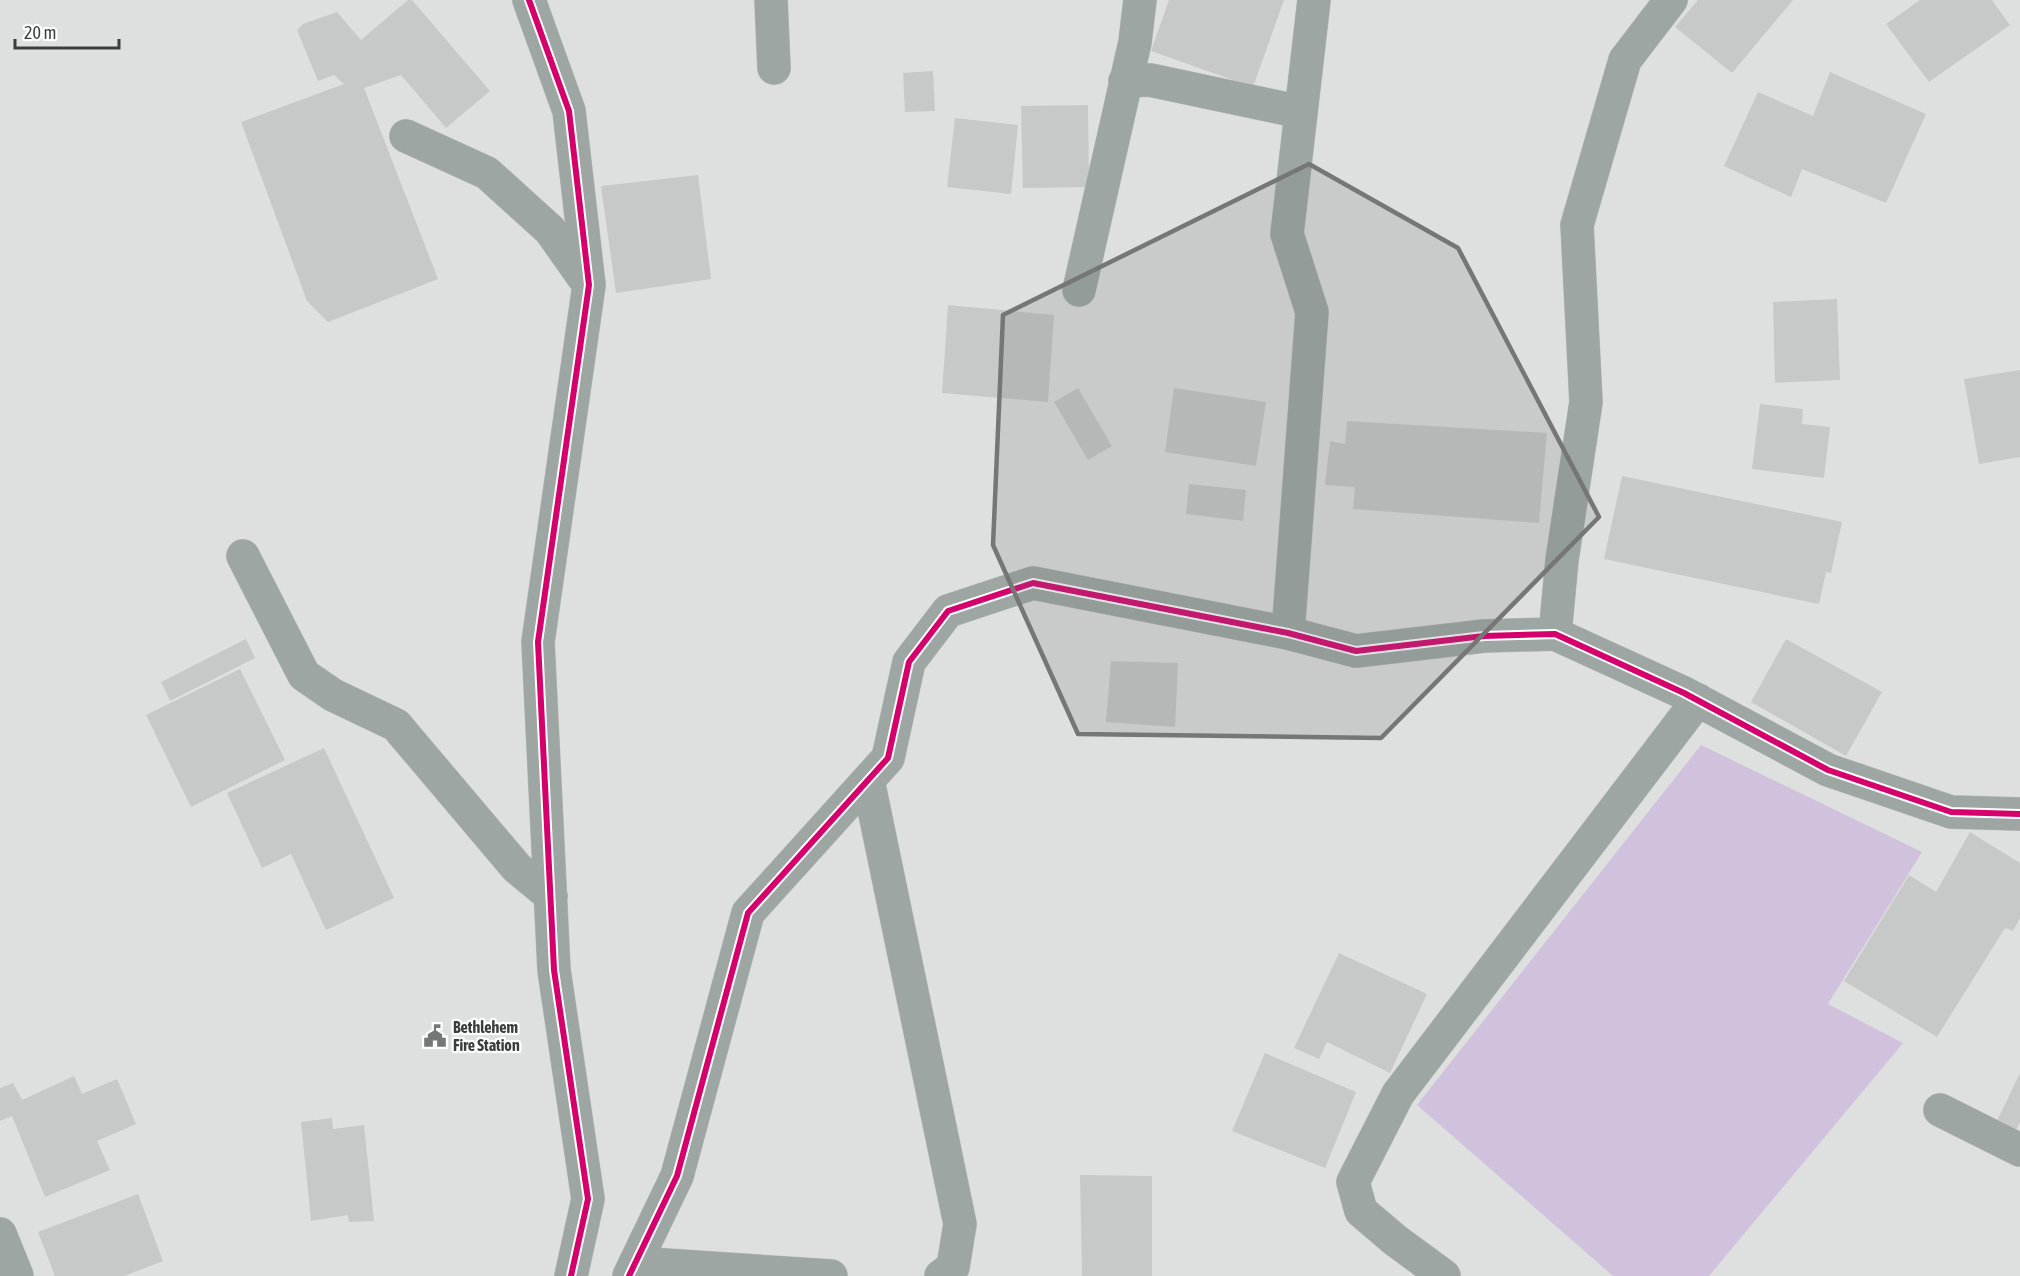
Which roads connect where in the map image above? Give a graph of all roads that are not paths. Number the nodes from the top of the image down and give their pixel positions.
1 (529, 0) edge
2 (771, 0) edge
3 (1140, 0) edge
4 (1314, 0) edge
5 (1671, 0) edge
6 (774, 68) dead end
7 (1125, 81) junction
8 (1301, 111) junction
9 (406, 136) dead end
10 (589, 285) junction
11 (1079, 290) dead end
12 (243, 556) dead end
13 (1288, 633) junction
14 (1556, 634) junction
15 (1698, 700) junction
16 (868, 780) junction
17 (2020, 814) edge
18 (550, 896) junction
19 (1940, 1110) dead end
20 (2020, 1150) edge
21 (0, 1234) edge
22 (632, 1269) edge
23 (16, 1276) edge
24 (571, 1276) edge
25 (831, 1276) edge
26 (941, 1276) edge
27 (1444, 1276) edge

1 - 10 street
2 - 6 street
3 - 7 street
4 - 8 street
5 - 14 street
7 - 8 street
7 - 11 street
8 - 13 street
9 - 10 street
10 - 18 street
12 - 18 street
13 - 14 street
13 - 16 street
14 - 15 street
15 - 17 street
15 - 27 street
16 - 22 street
16 - 26 street
18 - 24 street
19 - 20 street
21 - 23 street
22 - 25 street

